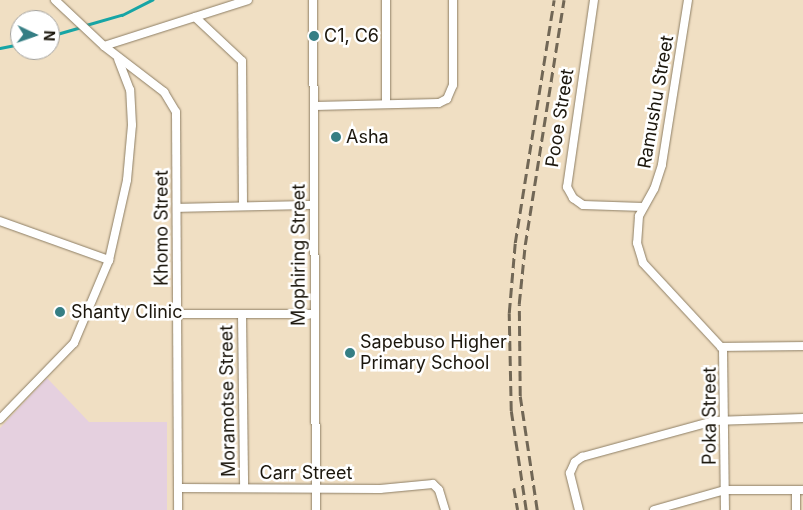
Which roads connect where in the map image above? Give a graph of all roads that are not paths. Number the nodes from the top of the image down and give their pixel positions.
1 (55, 0) edge
2 (248, 0) edge
3 (313, 0) edge
4 (386, 0) edge
5 (453, 0) edge
6 (594, 0) edge
7 (688, 0) edge
8 (195, 18) junction
9 (104, 46) junction
10 (118, 57) junction
11 (386, 104) junction
12 (315, 106) junction
13 (314, 205) junction
14 (244, 206) junction
15 (643, 207) junction
16 (177, 208) junction
17 (0, 220) edge
18 (109, 260) junction
19 (643, 263) joint
20 (176, 314) junction
21 (242, 314) junction
22 (314, 314) junction
23 (803, 346) edge
24 (721, 347) junction
25 (803, 418) edge
26 (0, 419) edge
27 (725, 419) junction
28 (178, 488) junction
29 (244, 488) junction
30 (316, 488) junction
31 (725, 490) junction
32 (799, 490) edge
33 (178, 510) edge
34 (316, 510) edge
35 (445, 510) edge
36 (579, 510) edge
37 (654, 510) edge
38 (725, 510) edge
39 (796, 510) edge

1 - 9 street, Khomo Street
2 - 8 street
3 - 12 street, Mophiring Street
4 - 11 street
5 - 11 street
6 - 15 street, Pooe Street
7 - 15 street, Ramushu Street
8 - 9 street
8 - 14 street
9 - 10 street, Khomo Street
10 - 16 street, Khomo Street
10 - 18 street
11 - 12 street
12 - 13 street, Mophiring Street
13 - 14 street
13 - 22 street, Mophiring Street
14 - 16 street
15 - 19 street, Ramushu Street
16 - 20 street, Khomo Street
17 - 18 street
18 - 26 street
19 - 24 street, Poka Street
20 - 21 street
20 - 28 street, Khomo Street
21 - 22 street
21 - 29 street, Moramotse Street
22 - 30 street, Mophiring Street
23 - 24 street
24 - 27 street, Poka Street
25 - 27 street
27 - 31 street, Poka Street
27 - 36 street
28 - 29 street, Carr Street
28 - 33 street, Khomo Street
29 - 30 street, Carr Street
30 - 34 street, Mophiring Street
30 - 35 street, Carr Street
31 - 32 street
31 - 37 street
31 - 38 street, Poka Street
32 - 39 street

